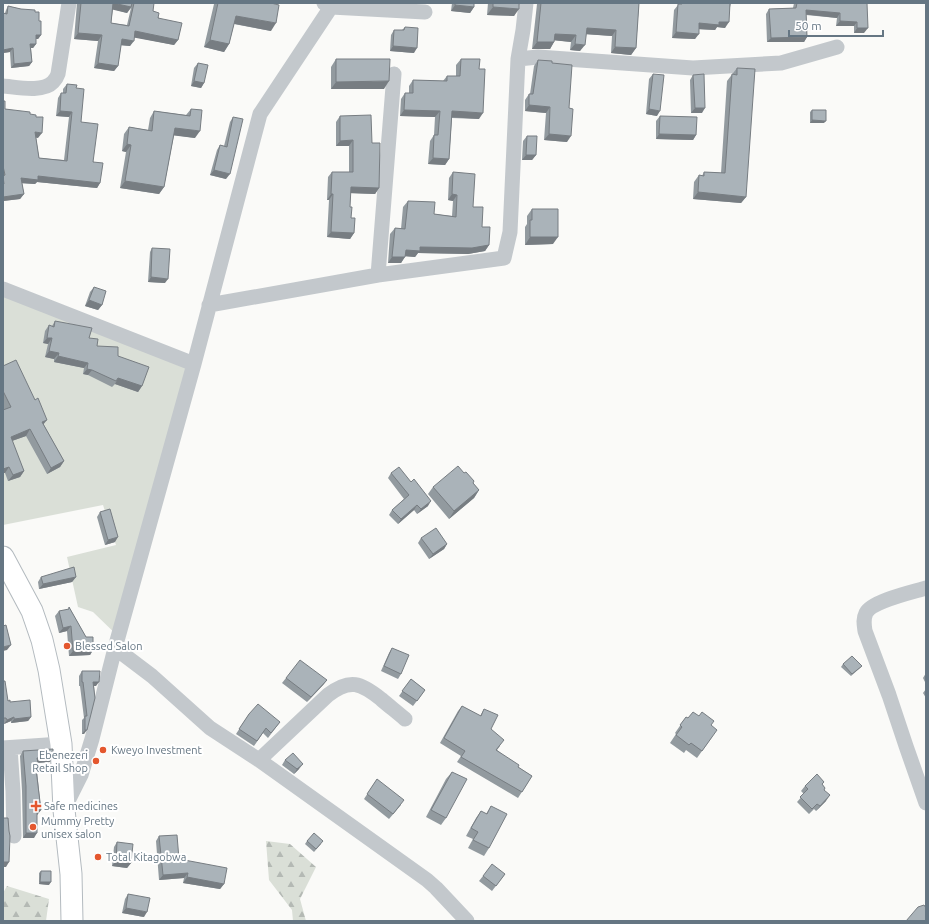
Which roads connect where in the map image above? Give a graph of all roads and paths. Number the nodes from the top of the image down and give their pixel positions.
1 (69, 3) edge
2 (526, 3) edge
3 (328, 5) edge
4 (425, 12) dead end
5 (837, 47) dead end
6 (518, 59) junction
7 (394, 74) dead end
8 (3, 86) edge
9 (378, 275) junction
10 (3, 289) edge
11 (210, 305) junction
12 (194, 364) junction
13 (3, 557) edge
14 (10, 584) edge
15 (926, 588) edge
16 (115, 648) junction
17 (405, 719) dead end
18 (61, 744) junction
19 (6, 748) edge
20 (259, 760) junction
21 (926, 803) edge
22 (64, 810) junction
23 (14, 836) dead end
24 (72, 921) edge
25 (466, 921) edge

1 - 8 street
2 - 6 street
3 - 4 street
3 - 11 street
5 - 6 street
6 - 9 street
7 - 9 street
9 - 11 street
10 - 12 street
11 - 12 street
12 - 16 street
13 - 14 street
14 - 18 street
15 - 21 street
16 - 20 street
16 - 22 street
17 - 20 street
18 - 19 street
18 - 22 street
19 - 23 street
20 - 25 street
22 - 24 street

